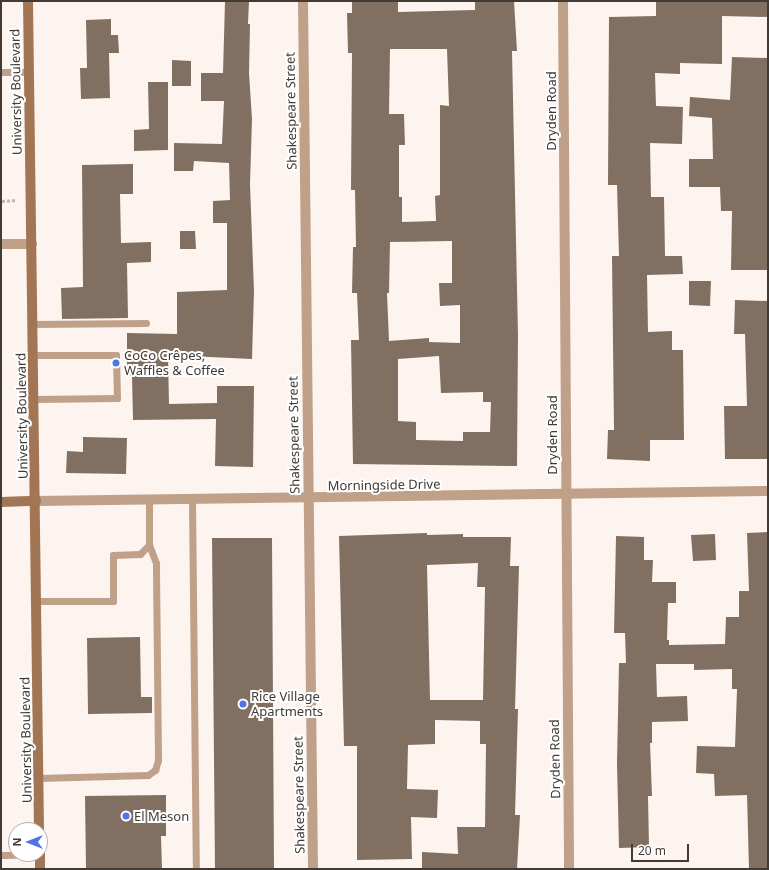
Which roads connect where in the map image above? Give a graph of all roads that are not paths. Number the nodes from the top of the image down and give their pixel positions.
1 (28, 1) edge
2 (303, 1) edge
3 (563, 1) edge
4 (1, 72) edge
5 (29, 72) junction
6 (1, 244) edge
7 (32, 244) junction
8 (146, 323) dead end
9 (33, 324) junction
10 (34, 356) junction
11 (35, 399) junction
12 (768, 491) edge
13 (565, 495) junction
14 (308, 499) junction
15 (149, 500) junction
16 (192, 500) junction
17 (36, 501) junction
18 (1, 502) edge
19 (150, 545) junction
20 (37, 601) junction
21 (39, 778) junction
22 (39, 822) edge
23 (196, 869) edge
24 (313, 869) edge
25 (569, 869) edge

1 - 5 main road, University Boulevard
2 - 14 street, Shakespeare Street
3 - 13 street, Dryden Road
4 - 5 lane
5 - 7 main road, University Boulevard
6 - 7 street
7 - 9 main road, University Boulevard
8 - 9 lane
9 - 10 main road, University Boulevard
10 - 11 main road, University Boulevard
10 - 11 lane
11 - 17 main road, University Boulevard
12 - 13 street, Morningside Drive
13 - 14 street, Morningside Drive
13 - 25 street, Dryden Road
14 - 16 street, Morningside Drive
14 - 24 street, Shakespeare Street
15 - 16 street, Morningside Drive
15 - 17 street, Morningside Drive
15 - 19 lane
16 - 23 lane
17 - 18 main road, Morningside Drive
17 - 20 main road, University Boulevard
19 - 20 lane
19 - 21 lane
20 - 21 main road, University Boulevard
21 - 22 main road, University Boulevard

